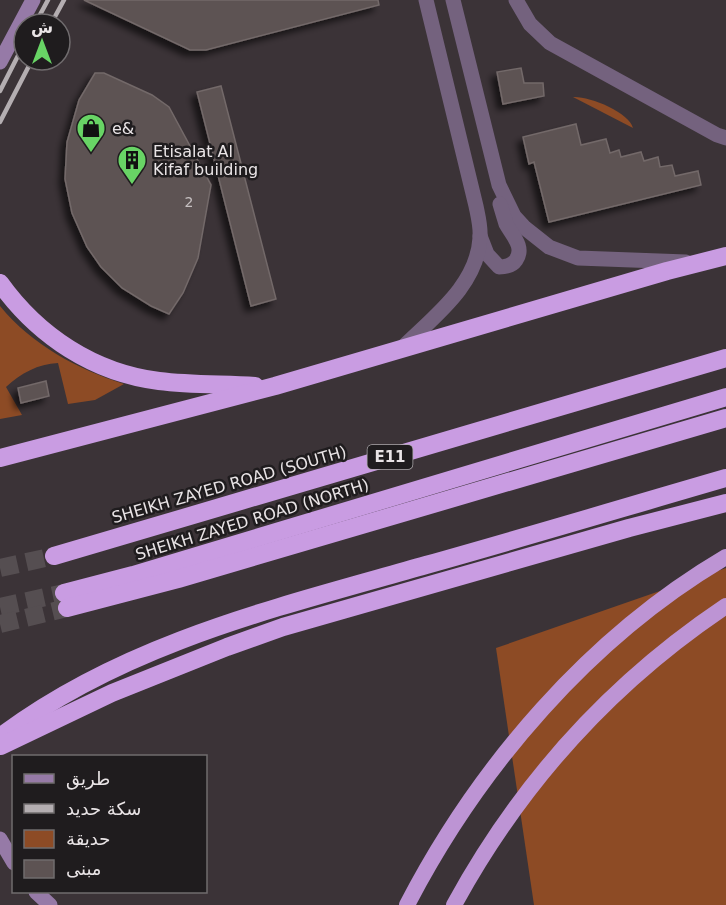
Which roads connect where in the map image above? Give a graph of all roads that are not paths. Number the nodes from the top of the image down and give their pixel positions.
1 (33, 0) edge
2 (426, 0) edge
3 (453, 0) edge
4 (516, 0) edge
5 (0, 62) edge
6 (726, 138) edge
7 (499, 185) junction
8 (480, 236) junction
9 (726, 256) edge
10 (698, 263) junction
11 (0, 283) edge
12 (402, 348) junction
13 (726, 358) edge
14 (275, 386) junction
15 (726, 397) edge
16 (726, 418) edge
17 (0, 458) edge
18 (726, 478) edge
19 (726, 503) edge
20 (54, 556) tunnel mouth
21 (726, 557) edge
22 (726, 606) edge
23 (0, 737) edge
24 (0, 747) edge
25 (0, 839) edge
26 (12, 860) edge
27 (38, 893) edge
28 (50, 905) edge
29 (407, 905) edge
30 (454, 905) edge

1 - 5 main road
2 - 8 street
3 - 7 street
4 - 6 street
7 - 8 street
7 - 10 street
8 - 12 street
9 - 10 highway
10 - 12 highway
11 - 14 highway
12 - 14 highway
13 - 20 highway, SHEIKH ZAYED ROAD (SOUTH) / E11
14 - 17 highway
15 - 16 highway, SHEIKH ZAYED ROAD (NORTH) / E11
18 - 23 highway
19 - 24 highway
21 - 29 highway
22 - 30 highway
25 - 26 main road
27 - 28 main road

